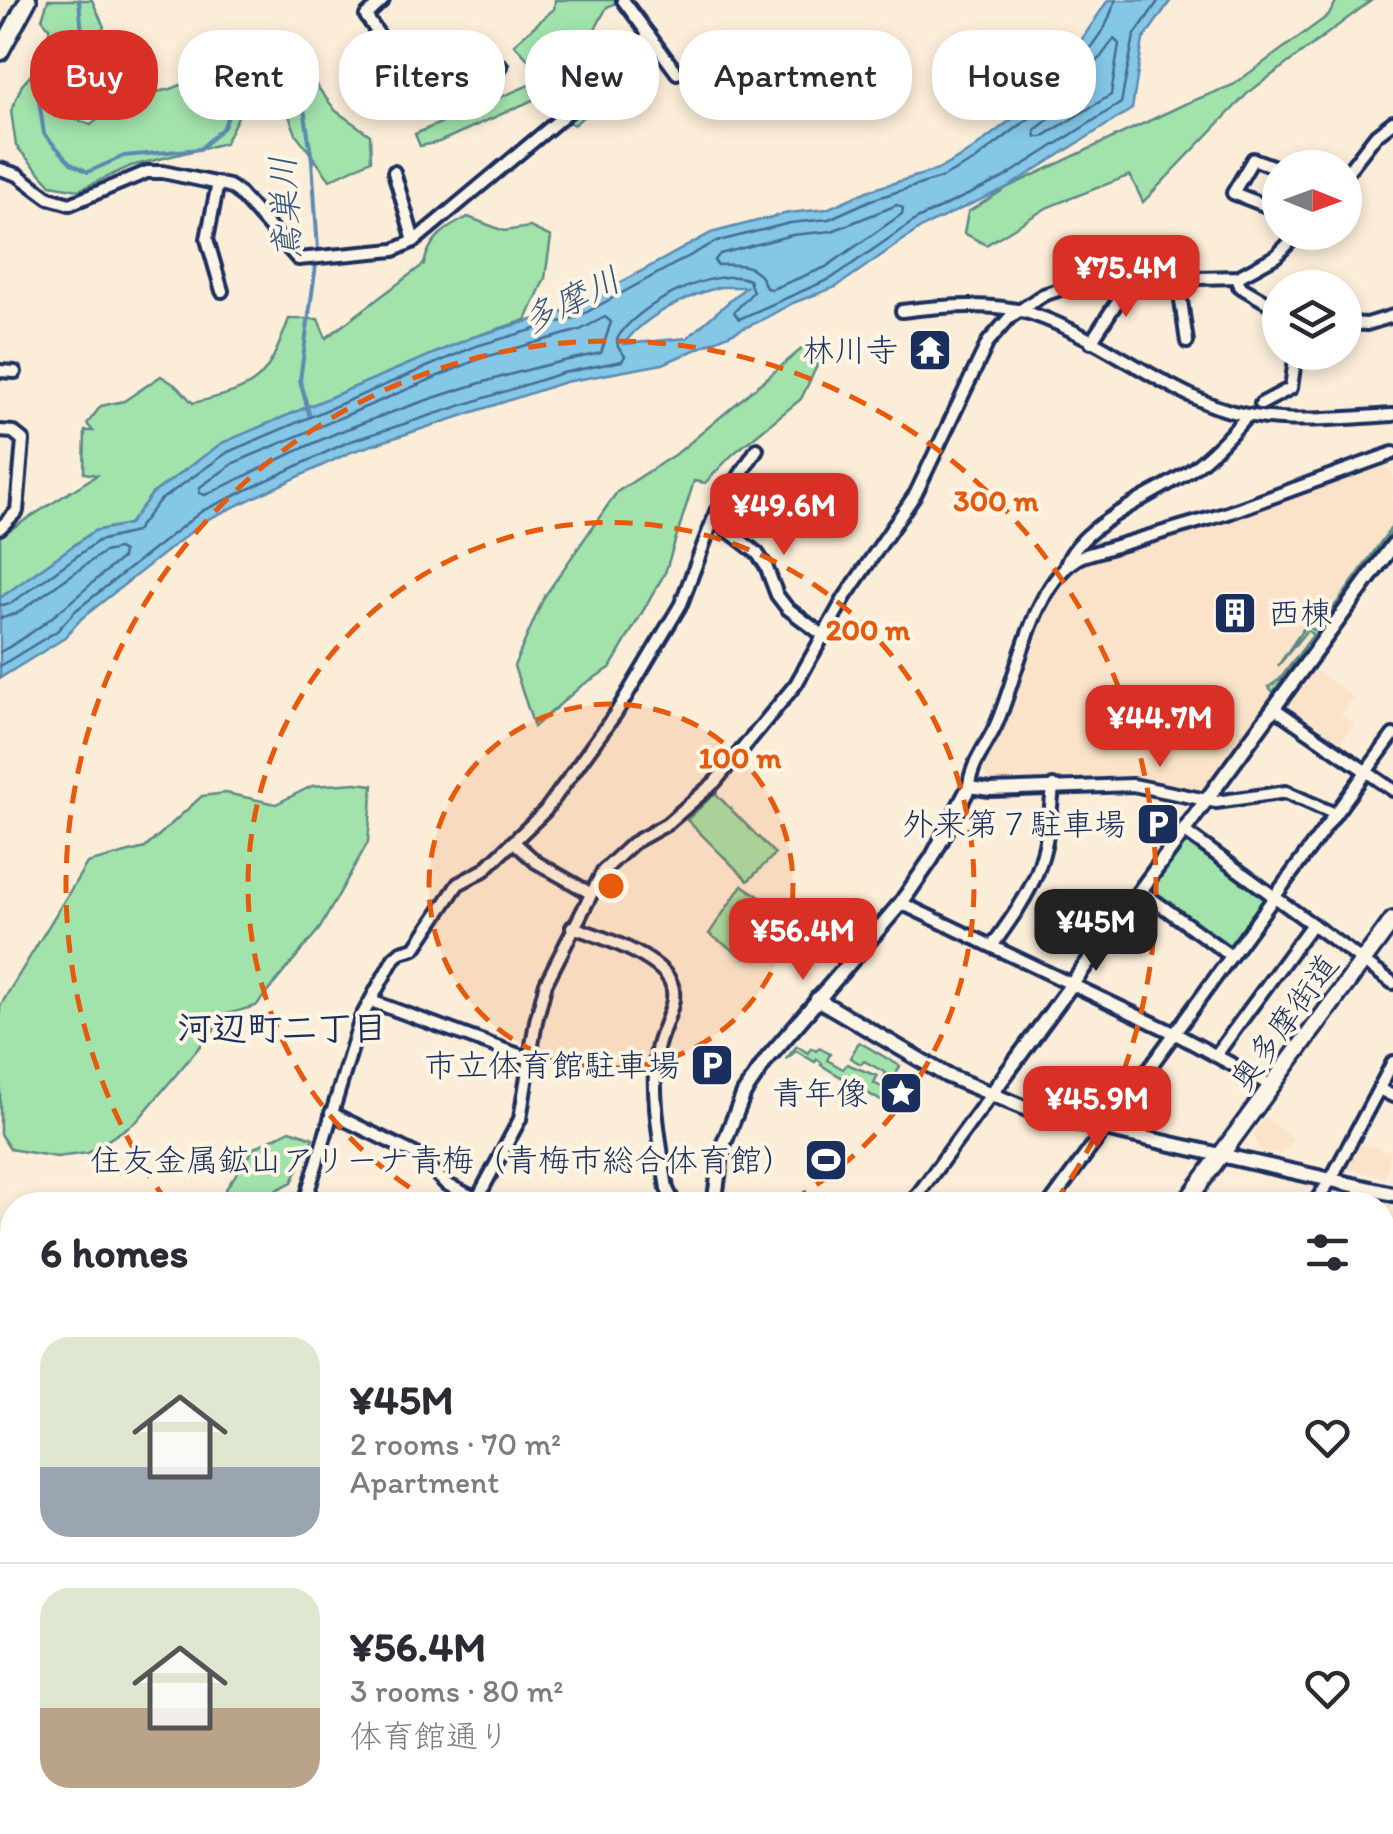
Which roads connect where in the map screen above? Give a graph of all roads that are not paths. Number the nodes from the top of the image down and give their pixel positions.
1 (28, 0) edge
2 (383, 0) edge
3 (624, 0) edge
4 (376, 30) edge
5 (645, 30) edge
6 (659, 49) edge
7 (0, 52) edge
8 (677, 74) dead end
9 (559, 120) edge
10 (1393, 122) edge
11 (1362, 154) edge
12 (1262, 162) edge
13 (0, 169) edge
14 (394, 172) dead end
15 (218, 183) junction
16 (1262, 204) edge
17 (414, 241) junction
18 (1282, 250) edge
19 (1238, 278) junction
20 (1132, 279) junction
21 (1178, 280) junction
22 (222, 291) dead end
23 (1262, 299) edge
24 (902, 311) dead end
25 (1021, 312) junction
26 (1393, 316) edge
27 (1362, 324) edge
28 (1091, 342) junction
29 (1187, 342) dead end
30 (1294, 370) edge
31 (0, 371) edge
32 (15, 372) dead end
33 (1261, 404) dead end
34 (1393, 415) edge
35 (1248, 416) junction
36 (0, 431) edge
37 (756, 449) dead end
38 (1393, 453) edge
39 (713, 519) junction
40 (0, 528) edge
41 (1393, 545) edge
42 (1066, 566) junction
43 (824, 636) junction
44 (1274, 708) junction
45 (1393, 735) edge
46 (1366, 771) junction
47 (1054, 786) junction
48 (969, 787) junction
49 (1393, 790) edge
50 (1206, 800) junction
51 (1335, 814) junction
52 (1184, 831) junction
53 (515, 842) junction
54 (1141, 891) junction
55 (590, 893) junction
56 (1274, 896) junction
57 (900, 903) junction
58 (1393, 920) edge
59 (1312, 924) junction
60 (572, 928) junction
61 (992, 946) junction
62 (1231, 956) junction
63 (1363, 961) junction
64 (1393, 983) edge
65 (1071, 985) junction
66 (818, 999) junction
67 (370, 1000) junction
68 (1174, 1033) junction
69 (1216, 1055) junction
70 (530, 1060) junction
71 (1393, 1062) edge
72 (1272, 1086) junction
73 (1379, 1089) junction
74 (990, 1096) junction
75 (1393, 1096) edge
76 (331, 1113) junction
77 (1104, 1131) junction
78 (1220, 1156) junction
79 (1330, 1181) junction
80 (308, 1192) edge
81 (459, 1192) edge
82 (482, 1192) edge
83 (668, 1192) edge
84 (716, 1192) edge
85 (919, 1192) edge
86 (1059, 1192) edge
87 (1194, 1192) edge
88 (1322, 1192) edge
89 (1383, 1192) edge

1 - 7 main road
2 - 4 street
3 - 5 street
6 - 8 street
9 - 17 street
10 - 11 street
12 - 16 street
13 - 15 street
14 - 17 street
15 - 17 street
15 - 22 street
18 - 19 street
19 - 21 street
19 - 23 street
20 - 21 street
20 - 25 street
20 - 28 street
21 - 29 street
24 - 25 street
25 - 28 street
25 - 43 street
26 - 27 street
28 - 35 street
30 - 33 street
31 - 32 street
34 - 35 street
35 - 42 street
36 - 40 street
37 - 39 street
38 - 42 street
39 - 43 street
39 - 53 street
41 - 44 street
42 - 48 street
43 - 55 street
44 - 46 street
44 - 50 street
45 - 46 street
46 - 49 street
46 - 51 street
47 - 48 street
47 - 50 street
47 - 61 street
48 - 57 street
50 - 51 street
50 - 52 street
51 - 56 street
52 - 54 street
52 - 56 street
53 - 55 street
53 - 67 street
54 - 62 street
54 - 65 street
55 - 60 street
56 - 59 street
56 - 62 street
57 - 61 street
57 - 66 street
58 - 63 main road, 奥多摩街道
59 - 63 street
59 - 69 street
60 - 70 street
60 - 83 street
61 - 65 street
62 - 68 street
63 - 64 street
63 - 72 main road, 奥多摩街道
65 - 68 street
65 - 74 street
66 - 74 street
66 - 84 street
67 - 70 street
67 - 76 street
68 - 69 street
68 - 77 street
69 - 72 street
70 - 82 street
71 - 73 street
72 - 78 main road, 奥多摩街道
73 - 75 street
73 - 79 street
74 - 77 street
74 - 85 street
76 - 80 street
76 - 81 street
77 - 78 street
77 - 86 street
78 - 79 street
78 - 87 main road, 奥多摩街道
79 - 88 street
79 - 89 street

